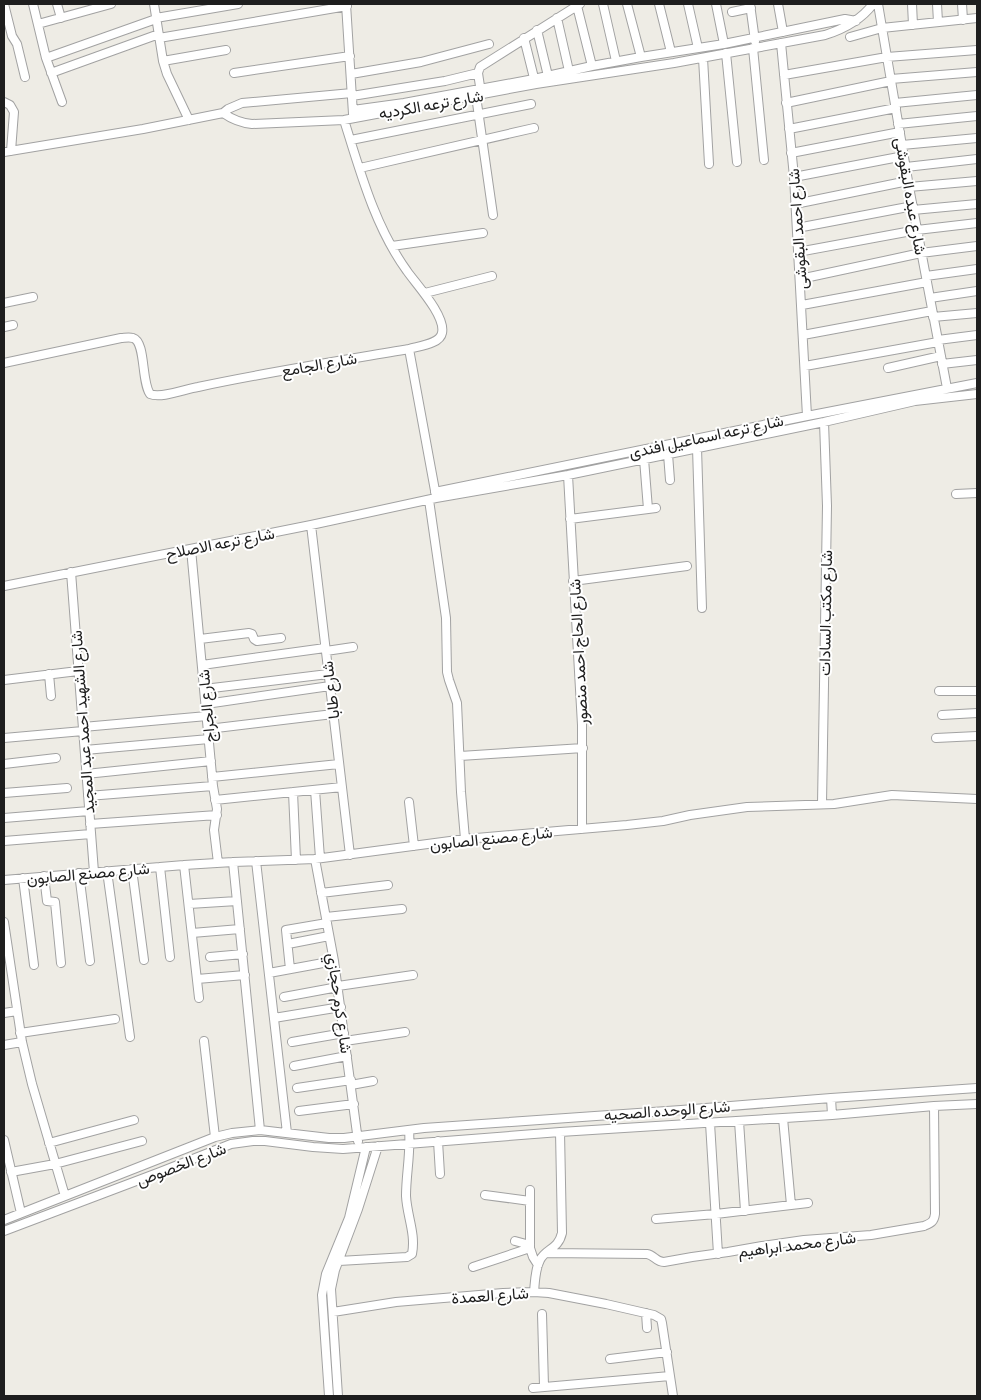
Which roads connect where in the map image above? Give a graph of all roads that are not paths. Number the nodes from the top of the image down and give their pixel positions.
1 (4, 4) edge
2 (33, 4) edge
3 (57, 4) edge
4 (111, 4) edge
5 (154, 4) edge
6 (238, 4) edge
7 (603, 4) edge
8 (627, 4) edge
9 (659, 4) edge
10 (688, 4) edge
11 (716, 4) edge
12 (778, 4) edge
13 (873, 4) edge
14 (878, 4) edge
15 (912, 4) edge
16 (937, 4) edge
17 (962, 4) edge
18 (346, 5) edge
19 (578, 5) edge
20 (750, 6) edge
21 (732, 12) dead end
22 (61, 18) junction
23 (558, 18) junction
24 (977, 18) edge
25 (156, 19) junction
26 (962, 20) junction
27 (856, 21) junction
28 (938, 22) junction
29 (38, 24) junction
30 (913, 24) junction
31 (882, 28) junction
32 (537, 30) junction
33 (783, 32) junction
34 (159, 36) junction
35 (850, 37) dead end
36 (524, 38) junction
37 (755, 38) junction
38 (781, 43) junction
39 (489, 44) dead end
40 (724, 44) junction
41 (698, 48) junction
42 (754, 48) junction
43 (226, 50) dead end
44 (977, 50) edge
45 (671, 52) junction
46 (726, 53) junction
47 (350, 56) junction
48 (641, 57) junction
49 (887, 57) junction
50 (46, 58) junction
51 (703, 58) junction
52 (163, 61) junction
53 (616, 61) junction
54 (592, 66) junction
55 (570, 71) junction
56 (478, 72) junction
57 (977, 72) edge
58 (52, 73) junction
59 (234, 73) dead end
60 (351, 74) junction
61 (784, 74) junction
62 (548, 76) junction
63 (24, 77) dead end
64 (891, 80) junction
65 (535, 81) junction
66 (479, 93) junction
67 (352, 95) junction
68 (977, 95) edge
69 (4, 102) edge
70 (62, 102) dead end
71 (786, 103) junction
72 (531, 104) dead end
73 (895, 106) junction
74 (223, 113) junction
75 (353, 114) junction
76 (478, 114) junction
77 (977, 116) edge
78 (190, 120) junction
79 (344, 120) junction
80 (534, 128) dead end
81 (899, 128) junction
82 (789, 129) junction
83 (977, 138) edge
84 (351, 140) junction
85 (482, 140) junction
86 (902, 145) junction
87 (7, 151) edge
88 (791, 153) junction
89 (904, 156) junction
90 (977, 159) edge
91 (764, 160) dead end
92 (736, 162) dead end
93 (709, 164) dead end
94 (906, 167) junction
95 (360, 168) junction
96 (794, 177) junction
97 (977, 181) edge
98 (909, 184) junction
99 (795, 204) junction
100 (977, 204) edge
101 (913, 208) junction
102 (493, 216) dead end
103 (977, 223) edge
104 (797, 228) junction
105 (917, 230) junction
106 (483, 232) dead end
107 (392, 246) junction
108 (977, 246) edge
109 (798, 252) junction
110 (921, 253) junction
111 (977, 270) edge
112 (492, 276) dead end
113 (800, 279) junction
114 (926, 279) junction
115 (977, 291) edge
116 (425, 293) junction
117 (33, 297) dead end
118 (930, 298) junction
119 (4, 303) edge
120 (802, 305) junction
121 (977, 313) edge
122 (933, 314) junction
123 (13, 325) dead end
124 (4, 327) edge
125 (803, 335) junction
126 (977, 335) edge
127 (938, 341) junction
128 (409, 349) junction
129 (940, 356) junction
130 (977, 360) edge
131 (4, 363) edge
132 (942, 364) junction
133 (805, 366) junction
134 (888, 368) dead end
135 (977, 383) edge
136 (947, 388) junction
137 (977, 394) edge
138 (808, 416) junction
139 (824, 422) junction
140 (772, 427) junction
141 (697, 448) junction
142 (668, 454) junction
143 (644, 459) junction
144 (568, 475) junction
145 (670, 480) dead end
146 (977, 493) edge
147 (956, 494) dead end
148 (434, 496) junction
149 (570, 519) junction
150 (310, 525) junction
151 (191, 549) junction
152 (687, 566) dead end
153 (71, 572) junction
154 (574, 581) junction
155 (4, 586) edge
156 (702, 608) dead end
157 (281, 638) dead end
158 (200, 639) junction
159 (353, 647) dead end
160 (326, 650) junction
161 (202, 665) junction
162 (78, 671) junction
163 (49, 674) junction
164 (328, 674) junction
165 (4, 680) edge
166 (330, 686) junction
167 (204, 689) junction
168 (939, 691) dead end
169 (977, 691) edge
170 (52, 696) dead end
171 (206, 704) junction
172 (977, 713) edge
173 (333, 714) junction
174 (942, 715) dead end
175 (207, 716) junction
176 (83, 729) junction
177 (208, 729) junction
178 (977, 736) edge
179 (4, 738) edge
180 (936, 738) dead end
181 (209, 739) junction
182 (583, 748) junction
183 (84, 750) junction
184 (460, 756) junction
185 (56, 758) dead end
186 (210, 761) junction
187 (4, 764) edge
188 (339, 764) junction
189 (86, 774) junction
190 (212, 777) junction
191 (213, 786) junction
192 (342, 787) junction
193 (67, 788) dead end
194 (315, 790) junction
195 (293, 792) junction
196 (4, 793) edge
197 (88, 796) junction
198 (977, 799) edge
199 (215, 800) junction
200 (409, 802) dead end
201 (822, 804) junction
202 (89, 811) junction
203 (217, 815) junction
204 (4, 818) edge
205 (90, 824) junction
206 (582, 829) junction
207 (91, 834) junction
208 (465, 839) junction
209 (4, 841) edge
210 (414, 846) junction
211 (350, 855) junction
212 (317, 859) junction
213 (296, 860) junction
214 (256, 861) junction
215 (233, 862) junction
216 (218, 863) junction
217 (184, 865) junction
218 (160, 867) junction
219 (132, 869) junction
220 (107, 871) junction
221 (94, 872) junction
222 (79, 873) junction
223 (44, 876) junction
224 (23, 878) junction
225 (4, 880) edge
226 (388, 885) dead end
227 (321, 893) junction
228 (237, 901) junction
229 (189, 904) junction
230 (402, 908) dead end
231 (327, 920) junction
232 (4, 922) edge
233 (240, 929) junction
234 (192, 934) junction
235 (329, 936) junction
236 (288, 944) junction
237 (6, 951) edge
238 (242, 954) junction
239 (170, 957) dead end
240 (210, 957) dead end
241 (144, 960) dead end
242 (90, 961) dead end
243 (334, 961) junction
244 (62, 964) dead end
245 (34, 966) dead end
246 (290, 969) junction
247 (269, 973) junction
248 (245, 975) junction
249 (413, 975) dead end
250 (197, 979) junction
251 (8, 980) edge
252 (338, 987) junction
253 (284, 997) dead end
254 (199, 998) dead end
255 (341, 1007) junction
256 (17, 1011) junction
257 (4, 1013) edge
258 (274, 1018) junction
259 (115, 1019) dead end
260 (405, 1032) dead end
261 (20, 1033) junction
262 (130, 1037) dead end
263 (345, 1037) junction
264 (204, 1041) dead end
265 (22, 1042) junction
266 (292, 1042) dead end
267 (4, 1045) edge
268 (347, 1056) junction
269 (294, 1066) dead end
270 (373, 1081) dead end
271 (351, 1083) junction
272 (298, 1088) dead end
273 (977, 1088) edge
274 (831, 1098) junction
275 (354, 1104) junction
276 (977, 1104) edge
277 (934, 1106) junction
278 (681, 1110) junction
279 (299, 1111) dead end
280 (832, 1115) junction
281 (783, 1118) junction
282 (134, 1120) dead end
283 (739, 1121) junction
284 (710, 1123) junction
285 (682, 1125) junction
286 (260, 1130) junction
287 (409, 1130) junction
288 (287, 1132) junction
289 (560, 1132) junction
290 (215, 1137) junction
291 (358, 1137) junction
292 (4, 1140) edge
293 (142, 1141) dead end
294 (438, 1141) junction
295 (49, 1143) junction
296 (410, 1143) junction
297 (378, 1146) junction
298 (362, 1148) junction
299 (55, 1164) junction
300 (11, 1172) junction
301 (440, 1174) dead end
302 (530, 1190) dead end
303 (484, 1195) dead end
304 (65, 1196) junction
305 (530, 1202) junction
306 (808, 1203) dead end
307 (792, 1205) junction
308 (746, 1210) junction
309 (21, 1213) junction
310 (716, 1214) junction
311 (656, 1219) dead end
312 (4, 1220) edge
313 (4, 1231) edge
314 (515, 1242) dead end
315 (530, 1247) junction
316 (547, 1252) junction
317 (718, 1254) junction
318 (339, 1261) junction
319 (538, 1265) junction
320 (473, 1267) dead end
321 (534, 1292) junction
322 (333, 1312) junction
323 (646, 1313) junction
324 (542, 1314) dead end
325 (324, 1328) junction
326 (335, 1328) junction
327 (647, 1328) dead end
328 (667, 1352) junction
329 (610, 1359) dead end
330 (670, 1376) junction
331 (544, 1386) junction
332 (533, 1388) dead end
333 (329, 1396) edge
334 (338, 1396) edge
335 (673, 1396) edge

1 - 63 street
2 - 29 street
3 - 22 street
4 - 22 street
5 - 25 street
6 - 25 street
7 - 53 street
8 - 48 street
9 - 45 street
10 - 41 street
11 - 40 street
12 - 33 street
13 - 27 street, شارع ترعه الكرديه
14 - 31 street, شارع عبده البقوشى
15 - 30 street
16 - 28 street
17 - 26 street
18 - 34 street
18 - 47 street
19 - 23 street
19 - 54 street
20 - 21 street
20 - 37 street
22 - 29 street
23 - 32 street
23 - 55 street
24 - 26 street
25 - 34 street
25 - 50 street
26 - 28 street
27 - 33 street, شارع ترعه الكرديه
27 - 38 street, شارع ترعه الكرديه
28 - 30 street
29 - 50 street
30 - 31 street
31 - 35 street
31 - 49 street, شارع عبده البقوشى
32 - 36 street
32 - 62 street
33 - 37 street, شارع ترعه الكرديه
34 - 52 street
34 - 58 street
36 - 56 street
36 - 65 street
37 - 40 street, شارع ترعه الكرديه
37 - 42 street
38 - 42 street, شارع ترعه الكرديه
38 - 61 street, شارع احمد البقوشى
39 - 60 street
40 - 41 street, شارع ترعه الكرديه
41 - 45 street, شارع ترعه الكرديه
42 - 46 street, شارع ترعه الكرديه
42 - 91 street
43 - 52 street
44 - 49 street
45 - 48 street, شارع ترعه الكرديه
46 - 51 street, شارع ترعه الكرديه
46 - 92 street
47 - 59 street
47 - 60 street
48 - 53 street, شارع ترعه الكرديه
49 - 61 street
49 - 64 street, شارع عبده البقوشى
50 - 58 street
51 - 65 street, شارع ترعه الكرديه
51 - 93 street
52 - 78 street
53 - 54 street, شارع ترعه الكرديه
54 - 55 street, شارع ترعه الكرديه
55 - 62 street, شارع ترعه الكرديه
56 - 66 street
56 - 67 street
57 - 64 street
58 - 70 street
60 - 67 street
61 - 71 street, شارع احمد البقوشى
62 - 65 street, شارع ترعه الكرديه
64 - 71 street
64 - 73 street, شارع عبده البقوشى
65 - 66 street, شارع ترعه الكرديه
66 - 75 street, شارع ترعه الكرديه
66 - 76 street
67 - 74 street
67 - 75 street
68 - 73 street
69 - 87 street
71 - 82 street, شارع احمد البقوشى
72 - 76 street
73 - 81 street, شارع عبده البقوشى
73 - 82 street
74 - 78 street
74 - 79 street, شارع ترعه الكرديه
75 - 79 street, شارع ترعه الكرديه
76 - 84 street
76 - 85 street
77 - 81 street
78 - 87 street
79 - 84 street, شارع الجامع
80 - 85 street
81 - 86 street, شارع عبده البقوشى
81 - 88 street
82 - 88 street, شارع احمد البقوشى
83 - 86 street
84 - 95 street, شارع الجامع
85 - 95 street
85 - 102 street
86 - 89 street, شارع عبده البقوشى
88 - 96 street, شارع احمد البقوشى
89 - 94 street, شارع عبده البقوشى
89 - 96 street
90 - 94 street
94 - 98 street, شارع عبده البقوشى
95 - 107 street, شارع الجامع
96 - 99 street, شارع احمد البقوشى
97 - 98 street
98 - 99 street
98 - 101 street, شارع عبده البقوشى
99 - 104 street, شارع احمد البقوشى
100 - 101 street
101 - 104 street
101 - 105 street, شارع عبده البقوشى
103 - 105 street
104 - 109 street, شارع احمد البقوشى
105 - 109 street
105 - 110 street, شارع عبده البقوشى
106 - 107 street
107 - 116 street, شارع الجامع
108 - 110 street
109 - 113 street, شارع احمد البقوشى
110 - 113 street
110 - 114 street, شارع عبده البقوشى
111 - 114 street
112 - 116 street
113 - 120 street, شارع احمد البقوشى
114 - 118 street, شارع عبده البقوشى
114 - 120 street
115 - 118 street
116 - 128 street, شارع الجامع
117 - 119 street
118 - 122 street, شارع عبده البقوشى
120 - 125 street, شارع احمد البقوشى
121 - 122 street
122 - 125 street
122 - 127 street, شارع عبده البقوشى
123 - 124 street
125 - 133 street, شارع احمد البقوشى
126 - 127 street
127 - 129 street, شارع عبده البقوشى
127 - 133 street
128 - 131 street, شارع الجامع
128 - 148 street
129 - 132 street, شارع عبده البقوشى
129 - 134 street
130 - 132 street
132 - 136 street, شارع عبده البقوشى
133 - 138 street, شارع احمد البقوشى
135 - 136 street, شارع ترعه اسماعيل افندى
136 - 138 street, شارع ترعه اسماعيل افندى
137 - 139 street, شارع ترعه اسماعيل افندى
138 - 140 street, شارع ترعه اسماعيل افندى
139 - 140 street, شارع ترعه اسماعيل افندى
139 - 201 street, شارع مكتب السادات
140 - 141 street, شارع ترعه اسماعيل افندى
140 - 148 street, شارع ترعه اسماعيل افندى
141 - 142 street, شارع ترعه اسماعيل افندى
141 - 156 street
142 - 143 street, شارع ترعه اسماعيل افندى
142 - 145 street
143 - 144 street, شارع ترعه اسماعيل افندى
143 - 149 street
144 - 148 street, شارع ترعه اسماعيل افندى
144 - 149 street, شارع الحاج احمد منصور
146 - 147 street
148 - 150 street, شارع ترعه الاصلاح
148 - 184 street
149 - 154 street, شارع الحاج احمد منصور
150 - 151 street, شارع ترعه الاصلاح
150 - 160 street, شارع طابا
151 - 153 street, شارع ترعه الاصلاح
151 - 158 street, شارع الجراج
152 - 154 street
153 - 155 street, شارع ترعه الاصلاح
153 - 162 street, شارع الشهيد احمد عبد المجيد
154 - 182 street, شارع الحاج احمد منصور
157 - 158 street
158 - 161 street, شارع الجراج
159 - 160 street
160 - 161 street
160 - 164 street, شارع طابا
161 - 167 street, شارع الجراج
162 - 163 street
162 - 176 street, شارع الشهيد احمد عبد المجيد
163 - 165 street
163 - 170 street
164 - 166 street, شارع طابا
164 - 167 street
166 - 171 street
166 - 173 street, شارع طابا
167 - 171 street, شارع الجراج
168 - 169 street
171 - 175 street, شارع الجراج
172 - 174 street
173 - 177 street
173 - 188 street, شارع طابا
175 - 176 street
175 - 177 street, شارع الجراج
176 - 179 street
176 - 183 street, شارع الشهيد احمد عبد المجيد
177 - 181 street, شارع الجراج
178 - 180 street
181 - 183 street
181 - 186 street, شارع الجراج
182 - 184 street
182 - 206 street, شارع الحاج احمد منصور
183 - 189 street, شارع الشهيد احمد عبد المجيد
184 - 208 street
185 - 187 street
186 - 189 street
186 - 190 street, شارع الجراج
188 - 190 street
188 - 192 street, شارع طابا
189 - 197 street, شارع الشهيد احمد عبد المجيد
190 - 191 street, شارع الجراج
191 - 197 street
191 - 199 street, شارع الجراج
192 - 194 street
192 - 211 street, شارع طابا
193 - 196 street
194 - 195 street
194 - 212 street, شارع كرم حجازي
195 - 199 street
195 - 213 street
197 - 202 street, شارع الشهيد احمد عبد المجيد
198 - 201 street, شارع مصنع الصابون
199 - 203 street, شارع الجراج
200 - 210 street
201 - 206 street, شارع مصنع الصابون
202 - 204 street
202 - 205 street, شارع الشهيد احمد عبد المجيد
203 - 205 street
203 - 216 street, شارع الجراج
205 - 207 street, شارع الشهيد احمد عبد المجيد
206 - 208 street, شارع مصنع الصابون
207 - 209 street
207 - 221 street, شارع الشهيد احمد عبد المجيد
208 - 210 street, شارع مصنع الصابون
210 - 211 street, شارع مصنع الصابون
211 - 212 street, شارع مصنع الصابون
212 - 213 street, شارع مصنع الصابون
212 - 227 street, شارع كرم حجازي
213 - 214 street, شارع مصنع الصابون
214 - 215 street, شارع مصنع الصابون
214 - 247 street
215 - 216 street, شارع مصنع الصابون
215 - 228 street
216 - 217 street, شارع مصنع الصابون
217 - 218 street, شارع مصنع الصابون
217 - 229 street
218 - 219 street, شارع مصنع الصابون
218 - 239 street
219 - 220 street, شارع مصنع الصابون
219 - 241 street
220 - 221 street, شارع مصنع الصابون
220 - 262 street
221 - 222 street, شارع مصنع الصابون
222 - 223 street, شارع مصنع الصابون
222 - 242 street
223 - 224 street, شارع مصنع الصابون
223 - 244 street
224 - 225 street, شارع مصنع الصابون
224 - 245 street
226 - 227 street
227 - 231 street, شارع كرم حجازي
228 - 229 street
228 - 233 street
229 - 234 street
230 - 231 street
231 - 235 street, شارع كرم حجازي
231 - 236 street
232 - 237 street
233 - 234 street
233 - 238 street
234 - 250 street
235 - 236 street
235 - 243 street, شارع كرم حجازي
236 - 246 street
237 - 251 street
238 - 240 street
238 - 248 street
243 - 246 street
243 - 252 street, شارع كرم حجازي
246 - 247 street
247 - 258 street
248 - 250 street
248 - 286 street
249 - 252 street
250 - 254 street
251 - 256 street
252 - 253 street
252 - 255 street, شارع كرم حجازي
255 - 258 street
255 - 263 street, شارع كرم حجازي
256 - 257 street
256 - 261 street
258 - 288 street
259 - 261 street
260 - 263 street
261 - 265 street
263 - 266 street
263 - 268 street, شارع كرم حجازي
264 - 290 street
265 - 267 street
265 - 295 street
268 - 269 street
268 - 271 street, شارع كرم حجازي
270 - 271 street
271 - 272 street
271 - 275 street, شارع كرم حجازي
273 - 274 street, شارع الوحده الصحيه
274 - 278 street, شارع الوحده الصحيه
274 - 280 street
275 - 279 street
275 - 291 street, شارع كرم حجازي
276 - 277 street, شارع الوحده الصحيه
277 - 280 street, شارع الوحده الصحيه
277 - 317 street, شارع محمد ابراهيم
278 - 285 street
278 - 287 street, شارع الوحده الصحيه
280 - 281 street, شارع الوحده الصحيه
281 - 283 street, شارع الوحده الصحيه
281 - 307 street
282 - 295 street
283 - 284 street, شارع الوحده الصحيه
283 - 308 street
284 - 285 street, شارع الوحده الصحيه
284 - 310 street
285 - 289 street, شارع الوحده الصحيه
286 - 288 street, شارع الخصوص
286 - 290 street, شارع الخصوص
287 - 291 street, شارع الوحده الصحيه
287 - 296 street
288 - 291 street, شارع الخصوص
289 - 294 street, شارع الوحده الصحيه
289 - 316 street
290 - 304 street, شارع الخصوص
291 - 298 street, شارع كرم حجازي
292 - 300 street
293 - 299 street
294 - 296 street, شارع الوحده الصحيه
294 - 301 street
295 - 299 street
296 - 297 street, شارع الوحده الصحيه
296 - 318 street
297 - 298 street, شارع الوحده الصحيه
297 - 318 street
298 - 313 street, شارع الخصوص
298 - 325 street, شارع كرم حجازي
299 - 300 street
299 - 304 street
300 - 309 street
302 - 305 street
303 - 305 street
304 - 309 street, شارع الخصوص
305 - 315 street
306 - 307 street
307 - 308 street
308 - 310 street
309 - 312 street, شارع الخصوص
310 - 311 street
310 - 317 street
314 - 315 street
315 - 319 street
315 - 320 street
316 - 317 street, شارع محمد ابراهيم
316 - 319 street
318 - 322 street
319 - 321 street
321 - 322 street, شارع العمدة
321 - 323 street, شارع العمدة
322 - 326 street
323 - 327 street
323 - 328 street
324 - 331 street
325 - 326 street
325 - 333 street, شارع كرم حجازي
326 - 334 street
328 - 329 street
328 - 330 street
330 - 331 street
330 - 335 street
331 - 332 street

